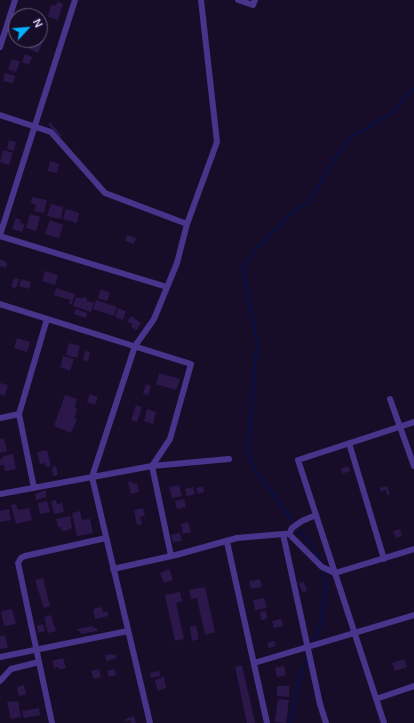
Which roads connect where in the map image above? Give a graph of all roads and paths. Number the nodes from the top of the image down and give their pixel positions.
1 (16, 0) edge
2 (76, 0) edge
3 (201, 0) edge
4 (238, 0) edge
5 (255, 0) edge
6 (0, 47) edge
7 (0, 116) edge
8 (36, 127) junction
9 (187, 224) junction
10 (0, 236) edge
11 (167, 287) junction
12 (0, 304) edge
13 (47, 319) junction
14 (135, 346) junction
15 (390, 399) dead end
16 (20, 414) junction
17 (0, 418) edge
18 (414, 422) edge
19 (401, 426) junction
20 (349, 443) junction
21 (229, 459) dead end
22 (152, 466) junction
23 (414, 466) edge
24 (92, 477) junction
25 (34, 488) junction
26 (0, 494) edge
27 (316, 515) junction
28 (286, 534) junction
29 (106, 538) junction
30 (227, 542) junction
31 (414, 549) edge
32 (171, 556) junction
33 (384, 558) junction
34 (113, 569) junction
35 (336, 574) junction
36 (414, 615) edge
37 (128, 631) junction
38 (355, 632) junction
39 (308, 646) junction
40 (36, 650) junction
41 (8, 656) junction
42 (0, 657) edge
43 (39, 662) junction
44 (254, 662) junction
45 (11, 669) junction
46 (0, 681) edge
47 (414, 686) edge
48 (376, 699) junction
49 (52, 723) edge
50 (150, 723) edge
51 (267, 723) edge
52 (326, 723) edge
53 (384, 723) edge

1 - 6 street
2 - 8 street
3 - 9 street
4 - 5 street
7 - 8 street
8 - 9 street
8 - 10 street
9 - 11 street
10 - 11 street
11 - 14 street
12 - 13 street
13 - 14 street
13 - 16 street
14 - 22 street
14 - 24 street
15 - 19 street
16 - 17 street
16 - 25 street
18 - 19 street
19 - 20 street
19 - 23 street
20 - 27 street
20 - 33 street
21 - 22 street
22 - 24 street
22 - 32 street
24 - 25 street
24 - 29 street
25 - 26 street
27 - 28 street
27 - 35 street
28 - 30 street
28 - 35 street
28 - 39 street
29 - 34 street
29 - 40 street
30 - 32 street
30 - 44 street
31 - 33 street
32 - 34 street
33 - 35 street
34 - 37 street
35 - 38 street
36 - 38 street
37 - 40 street
37 - 50 street
38 - 39 street
38 - 48 street
39 - 44 street
39 - 52 street
40 - 41 street
40 - 43 street
41 - 42 street
41 - 45 street
43 - 45 street
43 - 49 street
44 - 51 street
45 - 46 street
47 - 48 street
48 - 53 street

